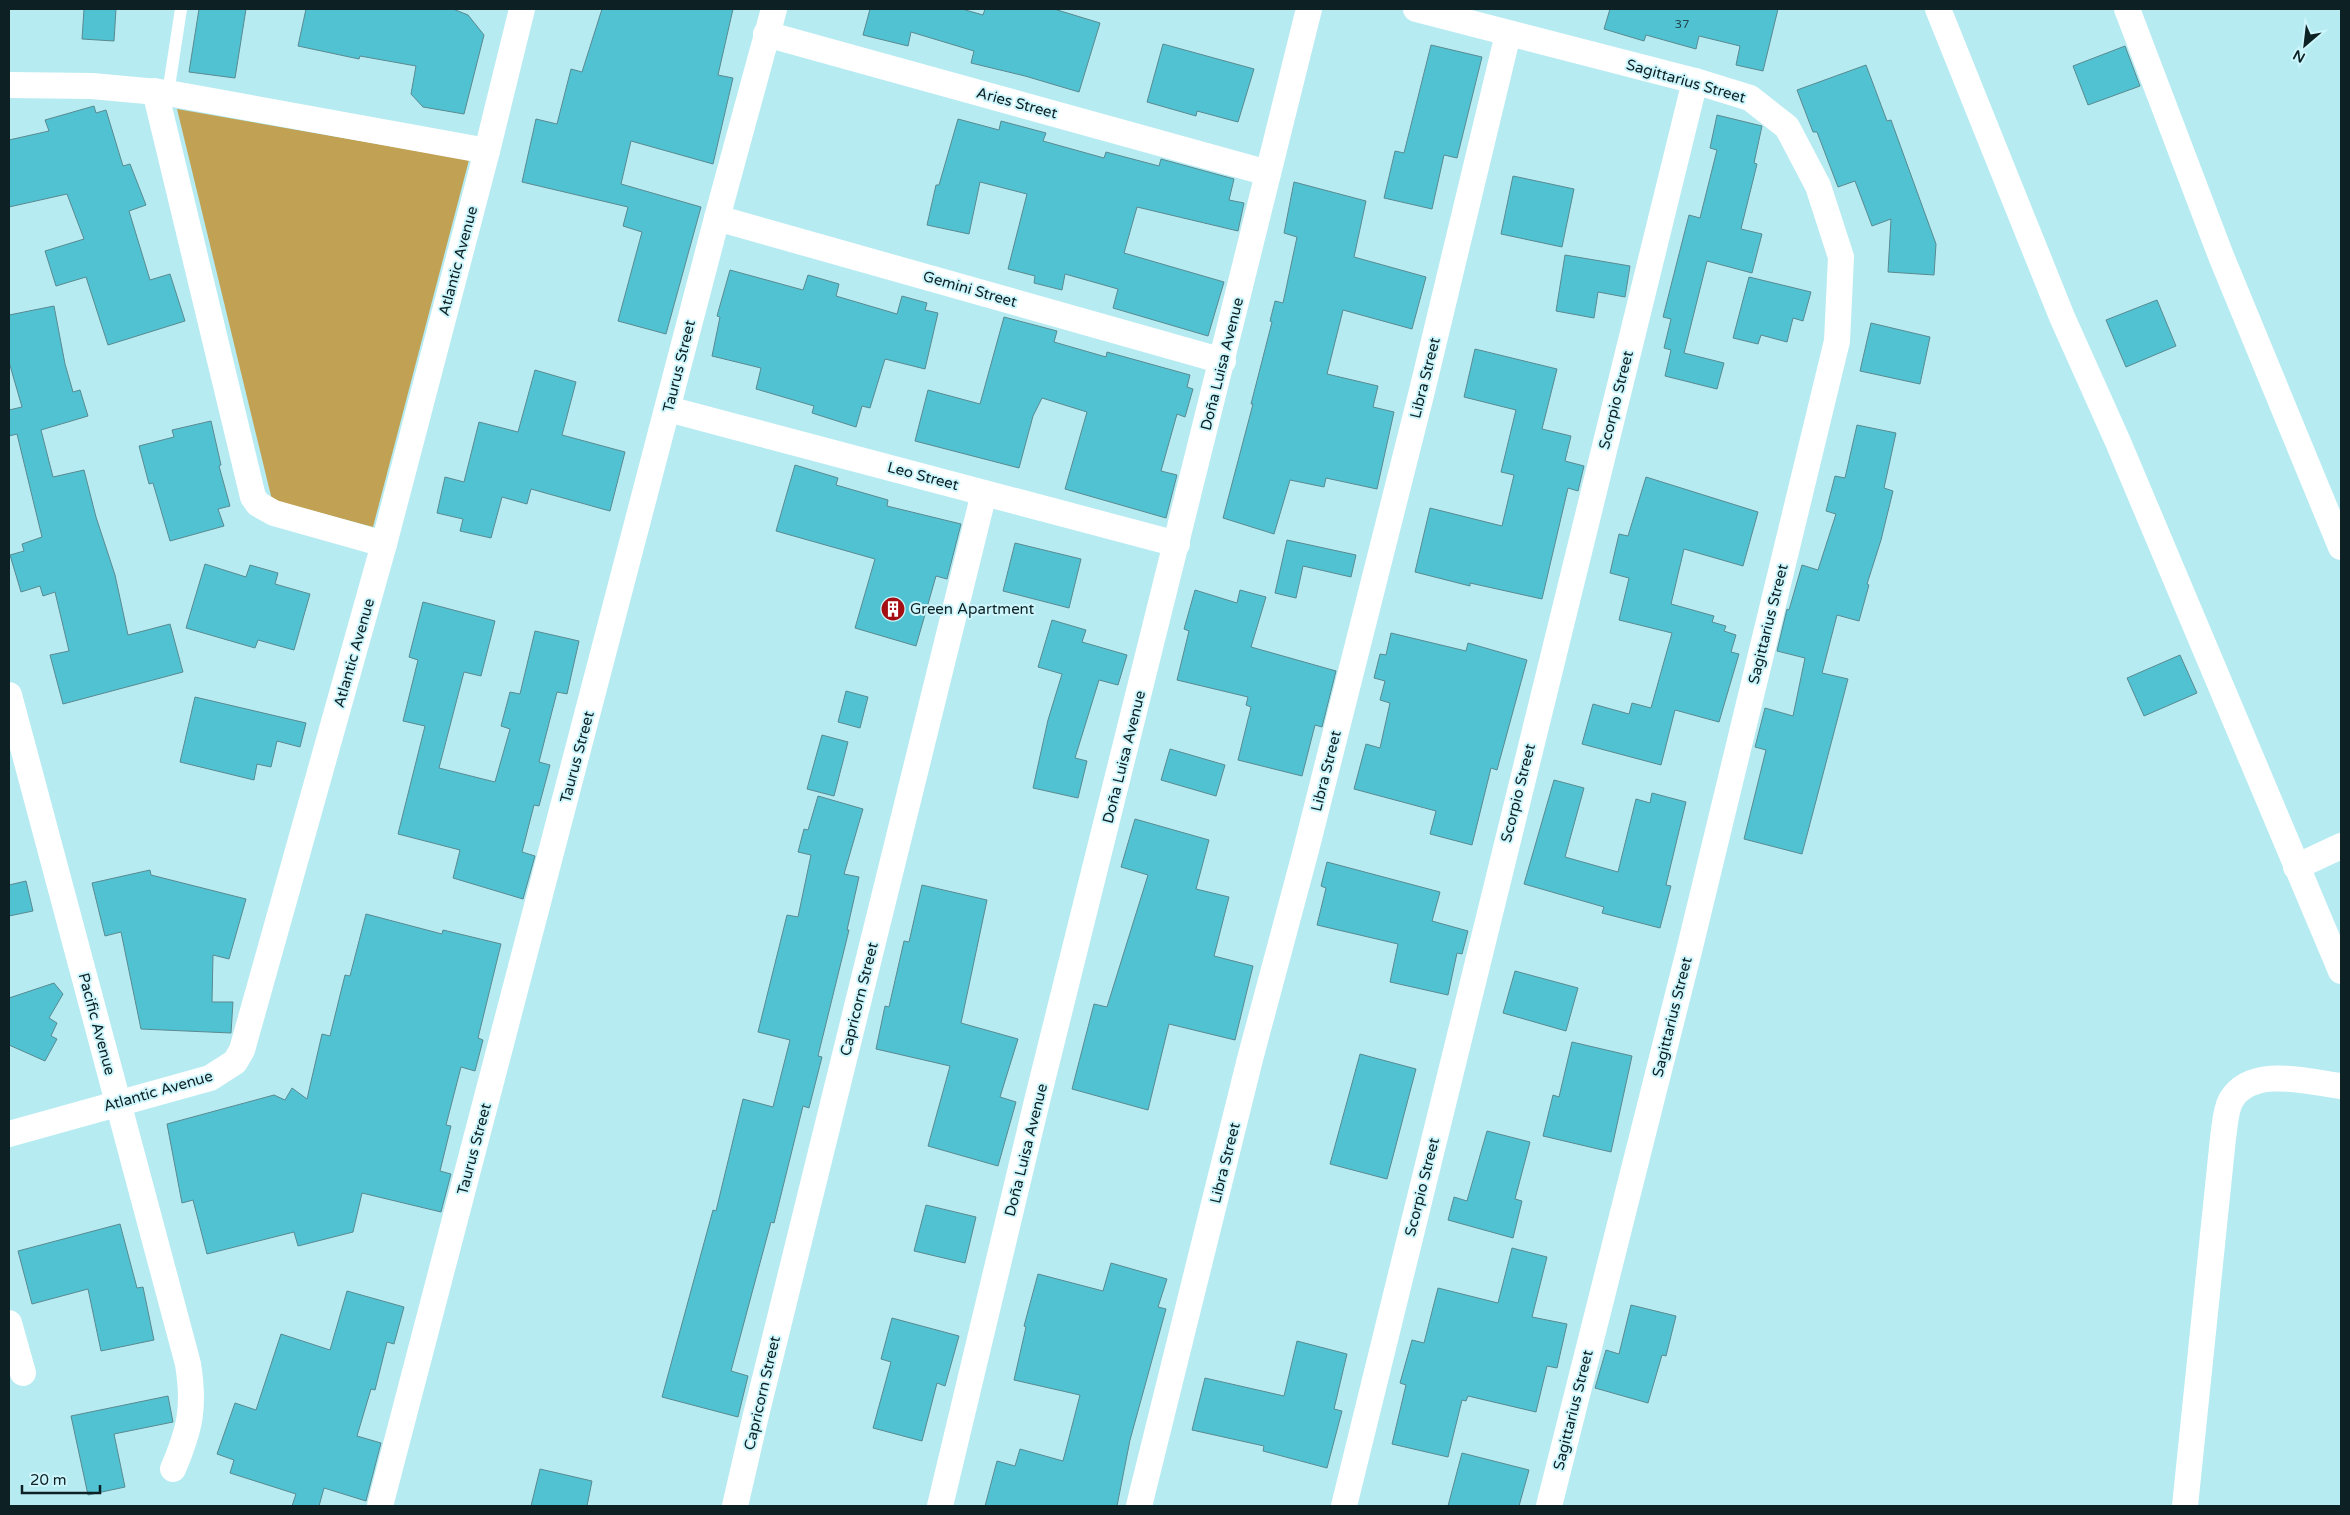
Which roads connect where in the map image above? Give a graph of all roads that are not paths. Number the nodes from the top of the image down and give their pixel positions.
1 (181, 9) edge
2 (522, 9) edge
3 (774, 9) edge
4 (1309, 9) edge
5 (1416, 9) edge
6 (1938, 9) edge
7 (2127, 9) edge
8 (766, 34) junction
9 (1508, 34) junction
10 (1695, 81) junction
11 (9, 84) edge
12 (162, 92) junction
13 (487, 151) junction
14 (1268, 173) junction
15 (717, 218) junction
16 (1223, 361) junction
17 (668, 409) junction
18 (984, 493) junction
19 (384, 544) junction
20 (1177, 544) junction
21 (2341, 547) edge
22 (9, 694) edge
23 (2341, 846) edge
24 (2296, 867) junction
25 (2341, 971) edge
26 (2341, 1086) edge
27 (118, 1103) junction
28 (9, 1134) edge
29 (9, 1323) edge
30 (23, 1373) dead end
31 (173, 1470) dead end
32 (380, 1506) edge
33 (735, 1506) edge
34 (940, 1506) edge
35 (1139, 1506) edge
36 (1344, 1506) edge
37 (1549, 1506) edge
38 (2185, 1506) edge

1 - 12 lane
2 - 13 street, Atlantic Avenue
3 - 8 street, Taurus Street
4 - 14 street, Doña Luisa Avenue
5 - 9 street, Sagittarius Street
6 - 24 street
7 - 21 street
8 - 14 street, Aries Street
8 - 15 street, Taurus Street
9 - 10 street, Sagittarius Street
9 - 35 street, Libra Street
10 - 36 street, Scorpio Street
10 - 37 street, Sagittarius Street
11 - 12 street
12 - 13 street
12 - 19 street
13 - 19 street, Atlantic Avenue
14 - 16 street, Doña Luisa Avenue
15 - 16 street, Gemini Street
15 - 17 street, Taurus Street
16 - 20 street, Doña Luisa Avenue
17 - 18 street, Leo Street
17 - 32 street, Taurus Street
18 - 20 street, Leo Street
18 - 33 street, Capricorn Street
19 - 27 street, Atlantic Avenue
20 - 34 street, Doña Luisa Avenue
22 - 27 street, Pacific Avenue
23 - 24 street
24 - 25 street
26 - 38 street
27 - 28 street, Atlantic Avenue
27 - 31 street, Pacific Avenue
29 - 30 street

